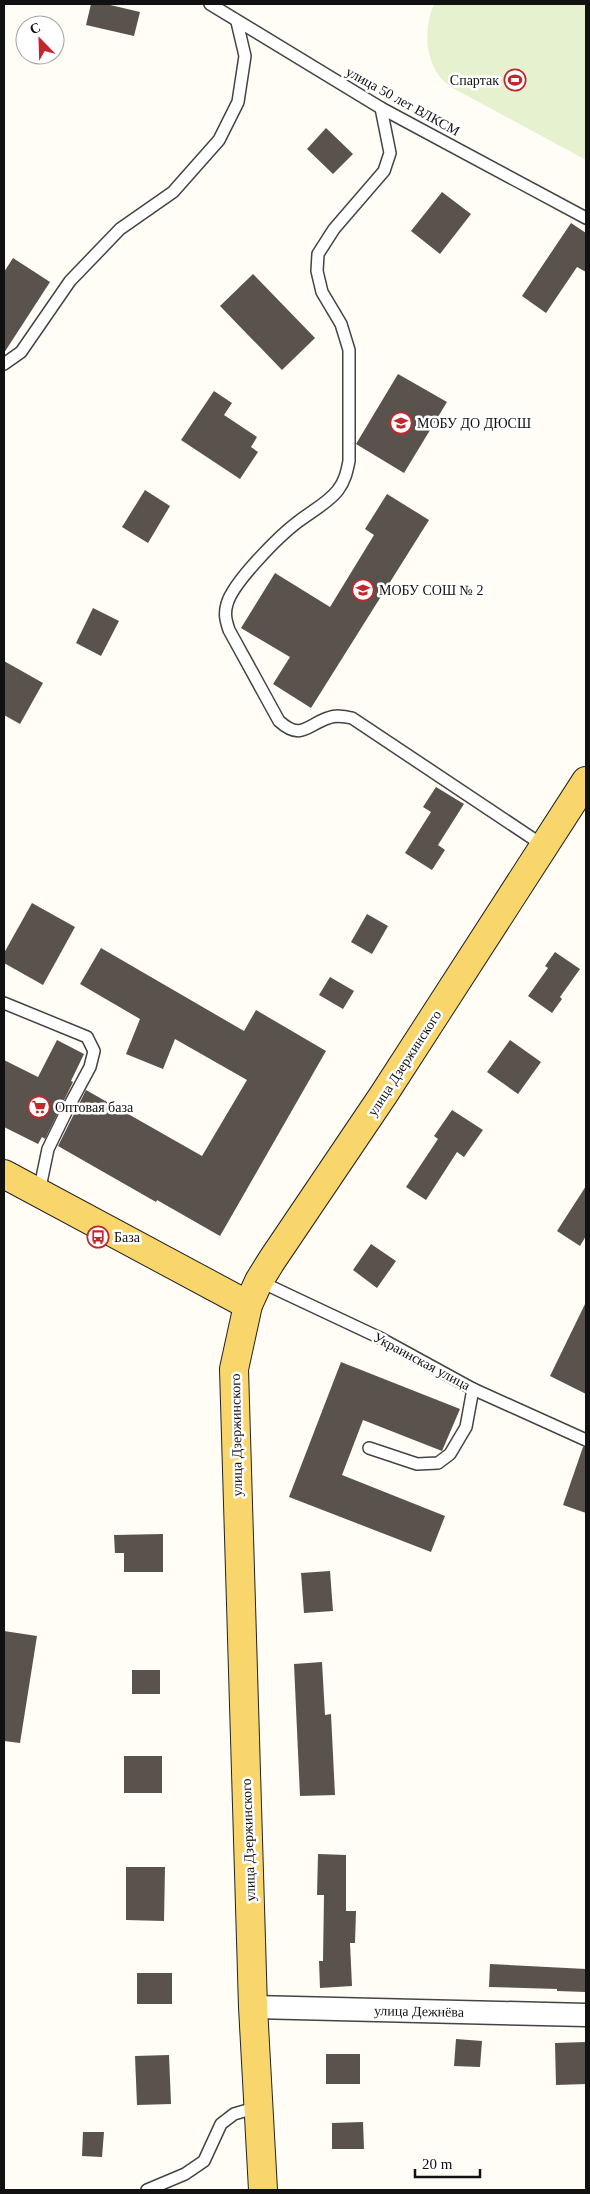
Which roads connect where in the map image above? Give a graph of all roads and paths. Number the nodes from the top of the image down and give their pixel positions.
1 (210, 4) edge
2 (237, 22) junction
3 (381, 108) junction
4 (586, 218) edge
5 (4, 364) edge
6 (586, 781) edge
7 (545, 847) junction
8 (4, 1003) edge
9 (4, 1174) edge
10 (38, 1194) junction
11 (259, 1281) junction
12 (248, 1305) junction
13 (473, 1389) junction
14 (586, 1440) edge
15 (368, 1448) dead end
16 (253, 2007) junction
17 (586, 2015) edge
18 (258, 2107) junction
19 (147, 2190) edge
20 (263, 2190) edge

1 - 2 lane, улица 50 лет ВЛКСМ
2 - 3 lane, улица 50 лет ВЛКСМ
2 - 5 lane
3 - 4 lane, улица 50 лет ВЛКСМ
3 - 7 lane
6 - 7 main road, улица Дзержинского
7 - 11 main road, улица Дзержинского
8 - 10 lane
9 - 10 main road
10 - 12 main road
11 - 12 main road, улица Дзержинского
11 - 13 lane, Украинская улица
12 - 16 main road, улица Дзержинского
13 - 14 lane, Украинская улица
13 - 15 lane
16 - 17 street, улица Дежнёва
16 - 18 main road, улица Дзержинского
18 - 19 lane
18 - 20 main road, улица Дзержинского

